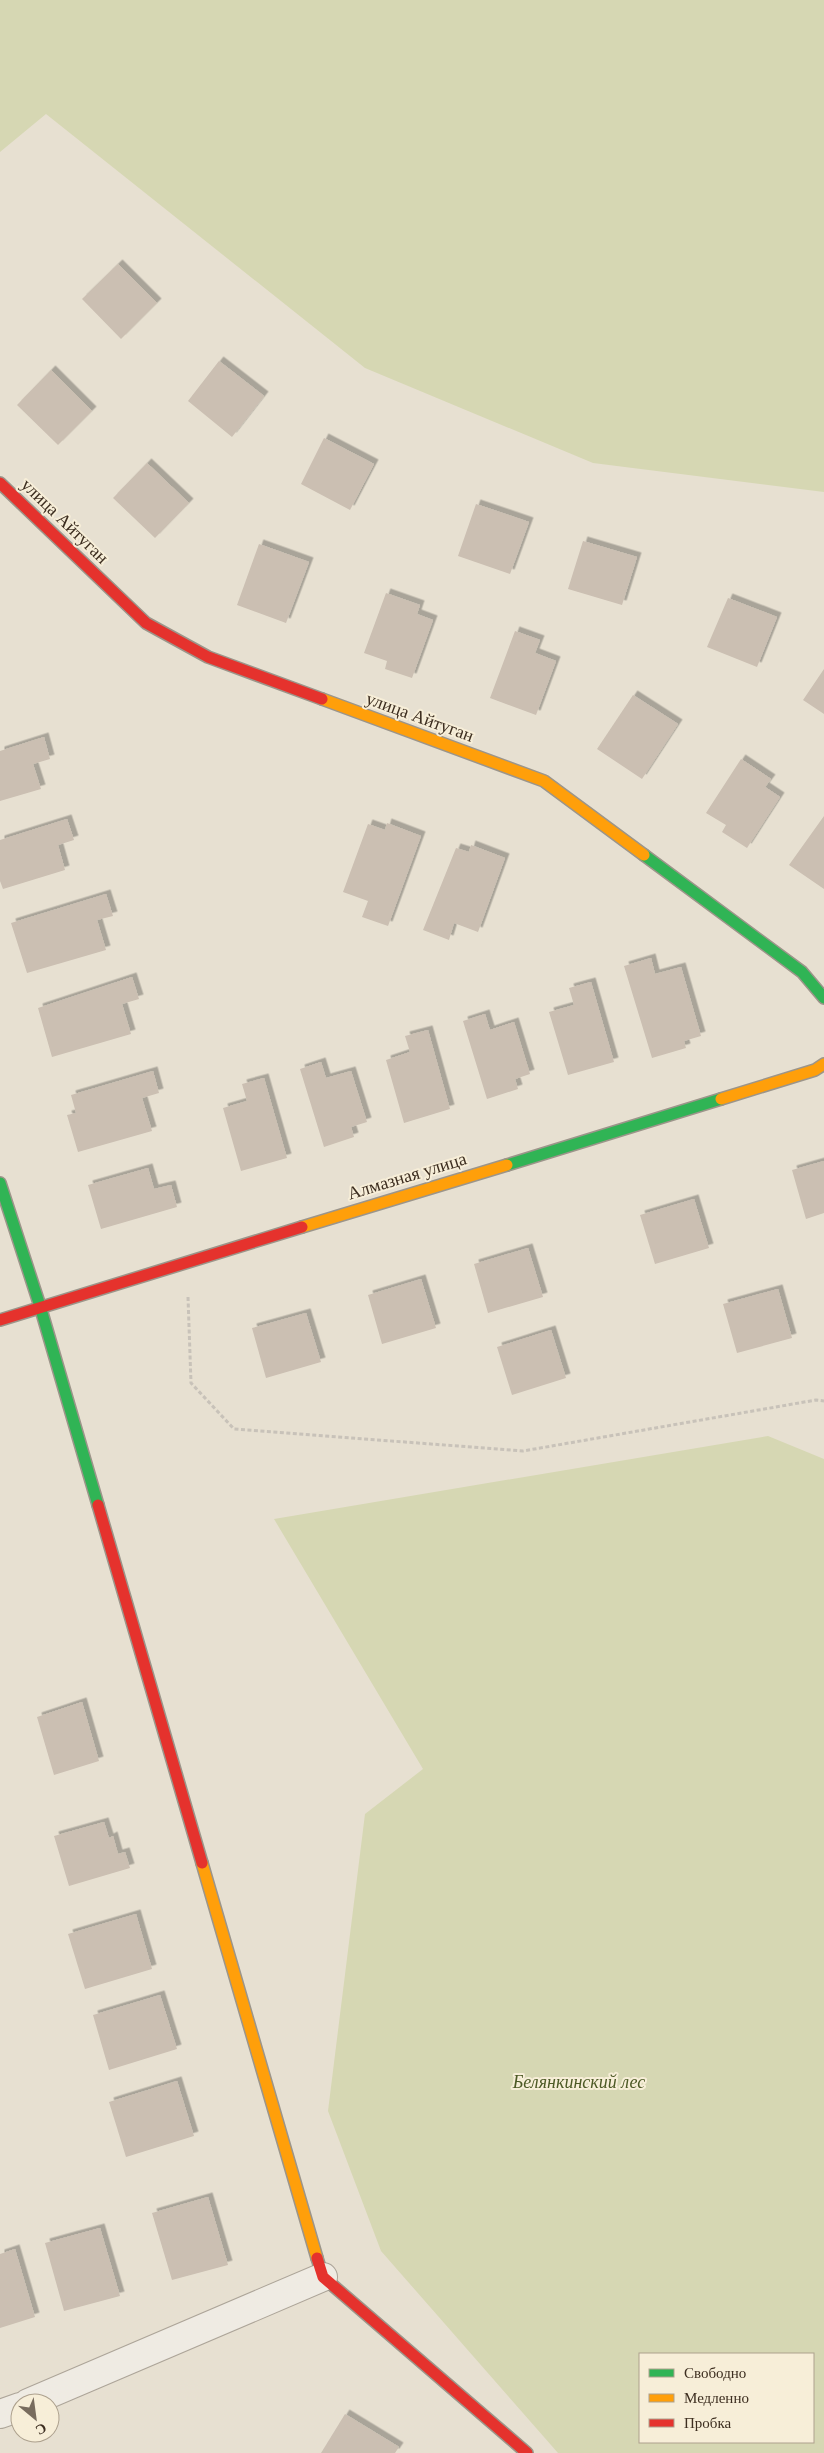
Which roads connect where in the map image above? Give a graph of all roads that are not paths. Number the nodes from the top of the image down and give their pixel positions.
1 (0, 483) edge
2 (824, 998) edge
3 (824, 1064) edge
4 (0, 1183) edge
5 (40, 1306) junction
6 (0, 1320) edge
7 (323, 2277) junction
8 (51, 2393) edge
9 (527, 2453) edge

1 - 2 street, улица Айтуган
3 - 5 street, Алмазная улица
4 - 5 street
5 - 6 street, Алмазная улица
5 - 7 street
7 - 8 street
7 - 9 street

